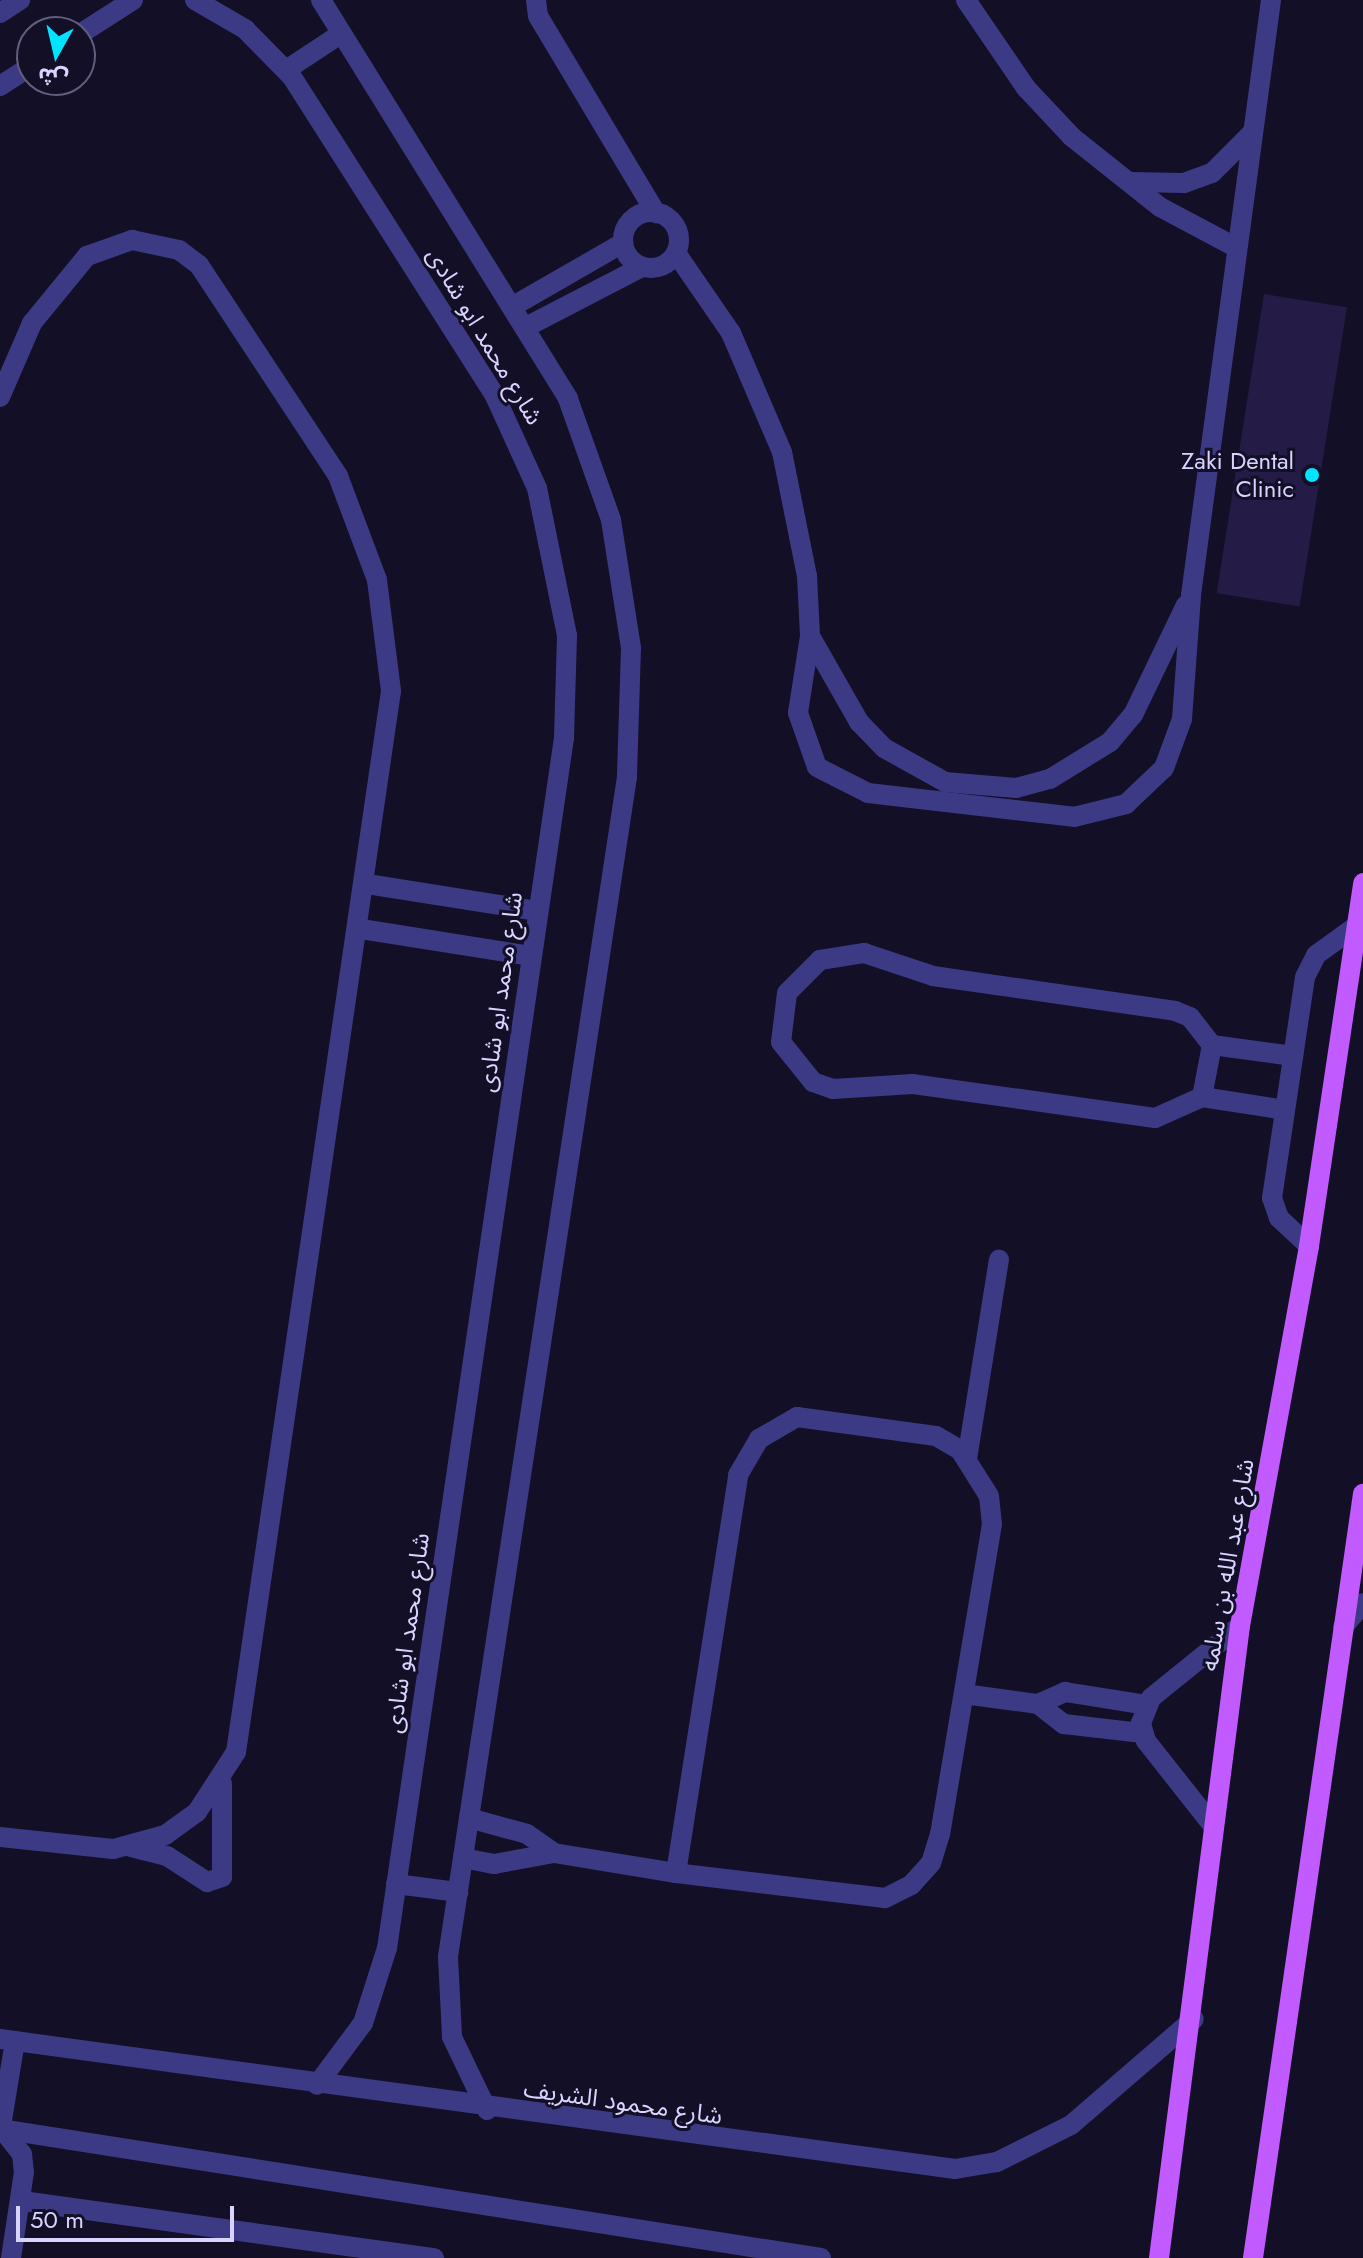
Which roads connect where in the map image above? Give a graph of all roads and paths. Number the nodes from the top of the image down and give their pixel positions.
1 (20, 0) edge
2 (133, 0) edge
3 (195, 0) edge
4 (321, 0) edge
5 (536, 0) edge
6 (966, 0) edge
7 (1271, 0) edge
8 (0, 13) edge
9 (96, 24) edge
10 (339, 35) junction
11 (286, 70) junction
12 (1254, 130) junction
13 (1124, 181) junction
14 (656, 213) junction
15 (623, 243) junction
16 (1237, 248) junction
17 (676, 253) junction
18 (642, 267) junction
19 (515, 305) junction
20 (528, 326) junction
21 (0, 397) edge
22 (1191, 595) junction
23 (810, 636) junction
24 (1363, 883) edge
25 (367, 884) junction
26 (538, 911) junction
27 (1356, 926) junction
28 (361, 929) junction
29 (532, 956) junction
30 (1212, 1045) junction
31 (1293, 1056) junction
32 (1202, 1097) junction
33 (1285, 1110) junction
34 (1309, 1246) junction
35 (999, 1260) dead end
36 (967, 1459) junction
37 (1363, 1494) edge
38 (1363, 1603) edge
39 (1240, 1626) junction
40 (1343, 1627) junction
41 (964, 1694) junction
42 (1038, 1704) junction
43 (1146, 1705) junction
44 (1142, 1733) junction
45 (222, 1782) junction
46 (469, 1818) junction
47 (1214, 1827) junction
48 (0, 1837) edge
49 (127, 1847) junction
50 (554, 1853) junction
51 (463, 1858) junction
52 (676, 1873) junction
53 (396, 1884) junction
54 (458, 1892) junction
55 (1194, 2019) junction
56 (8, 2040) edge
57 (317, 2085) junction
58 (487, 2110) junction
59 (1, 2130) edge
60 (22, 2201) junction
61 (11, 2258) edge
62 (434, 2258) edge
63 (821, 2258) edge
64 (1159, 2258) edge
65 (1253, 2258) edge

1 - 8 street
2 - 9 street
3 - 11 street, شارع محمد ابو شادى
4 - 10 street, شارع محمد ابو شادى
5 - 14 street
6 - 13 street
7 - 12 street
10 - 11 street
10 - 19 street, شارع محمد ابو شادى
11 - 26 street, شارع محمد ابو شادى
12 - 13 street
12 - 16 street
13 - 16 street
14 - 15 street
14 - 17 street
15 - 18 street
15 - 19 street
16 - 22 street
17 - 18 street
17 - 23 street
18 - 20 street
19 - 20 street, شارع محمد ابو شادى
20 - 46 street, شارع محمد ابو شادى
21 - 25 street
22 - 23 street
22 - 23 street
24 - 27 main road, شارع عبد الله بن سلمه
25 - 26 street
25 - 28 street
26 - 29 street, شارع محمد ابو شادى
27 - 31 street
27 - 34 main road, شارع عبد الله بن سلمه
28 - 29 street
28 - 45 street
29 - 53 street, شارع محمد ابو شادى
30 - 31 street
30 - 32 street
30 - 32 street
31 - 33 street
32 - 33 street
33 - 34 street
34 - 39 main road, شارع عبد الله بن سلمه
35 - 36 street
36 - 41 street
36 - 52 street
37 - 40 main road
38 - 40 street
39 - 43 street
39 - 47 main road, شارع عبد الله بن سلمه
40 - 65 main road
41 - 42 street
41 - 52 street
42 - 43 street
42 - 44 street
43 - 44 street
44 - 47 street
45 - 49 street
45 - 49 street
46 - 50 street
46 - 51 street, شارع محمد ابو شادى
47 - 55 main road, شارع عبد الله بن سلمه
48 - 49 street
50 - 51 street
50 - 52 street
51 - 54 street, شارع محمد ابو شادى
53 - 54 street
53 - 57 street, شارع محمد ابو شادى
54 - 58 street, شارع محمد ابو شادى
55 - 58 street, شارع محمود الشريف
55 - 64 main road, شارع عبد الله بن سلمه
56 - 57 street, شارع محمود الشريف
56 - 59 street
57 - 58 street, شارع محمود الشريف
59 - 60 street
59 - 63 street
60 - 61 street
60 - 62 street

